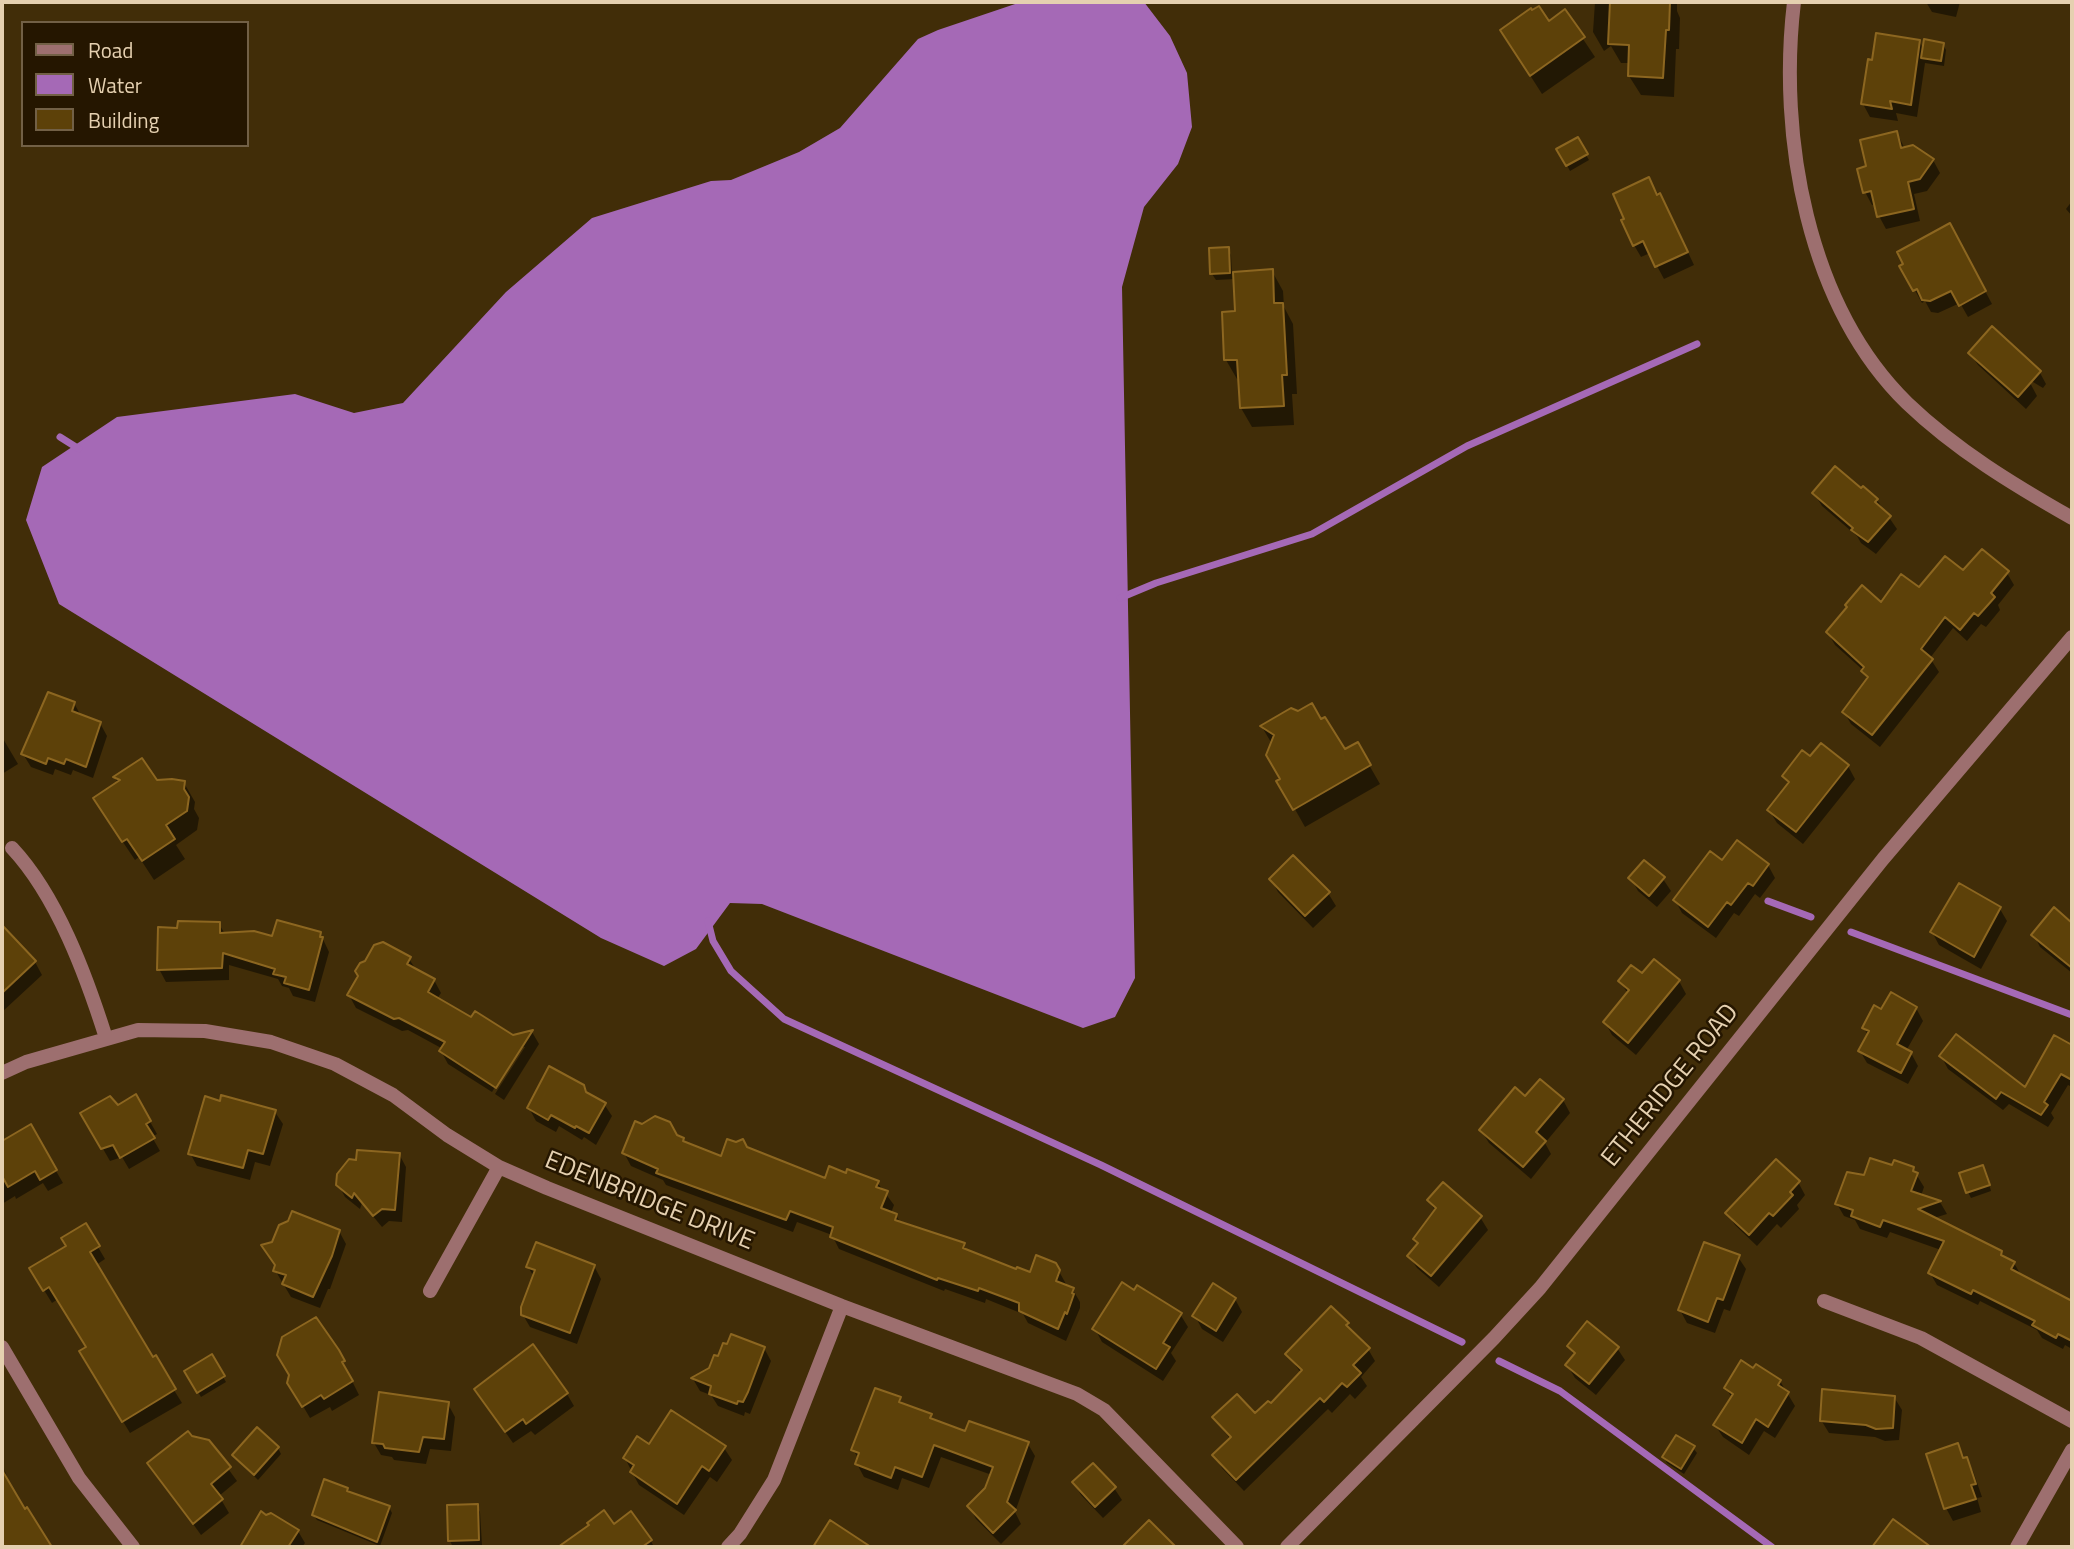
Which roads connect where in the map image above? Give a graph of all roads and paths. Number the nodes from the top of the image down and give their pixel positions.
1 (1794, 2) edge
2 (2072, 518) edge
3 (2072, 637) edge
4 (12, 848) dead end
5 (106, 1038) junction
6 (2, 1073) edge
7 (499, 1167) junction
8 (430, 1291) dead end
9 (1824, 1301) dead end
10 (842, 1306) junction
11 (2, 1348) edge
12 (2072, 1421) edge
13 (2072, 1450) edge
14 (133, 1547) edge
15 (728, 1547) edge
16 (1237, 1547) edge
17 (1287, 1547) edge
18 (2017, 1547) edge

1 - 2 street
3 - 17 street, ETHERIDGE ROAD
4 - 5 street
5 - 6 street, EDENBRIDGE DRIVE
5 - 7 street, EDENBRIDGE DRIVE
7 - 8 street
7 - 10 street, EDENBRIDGE DRIVE
9 - 12 street
10 - 15 street
10 - 16 street, EDENBRIDGE DRIVE
11 - 14 street
13 - 18 street

